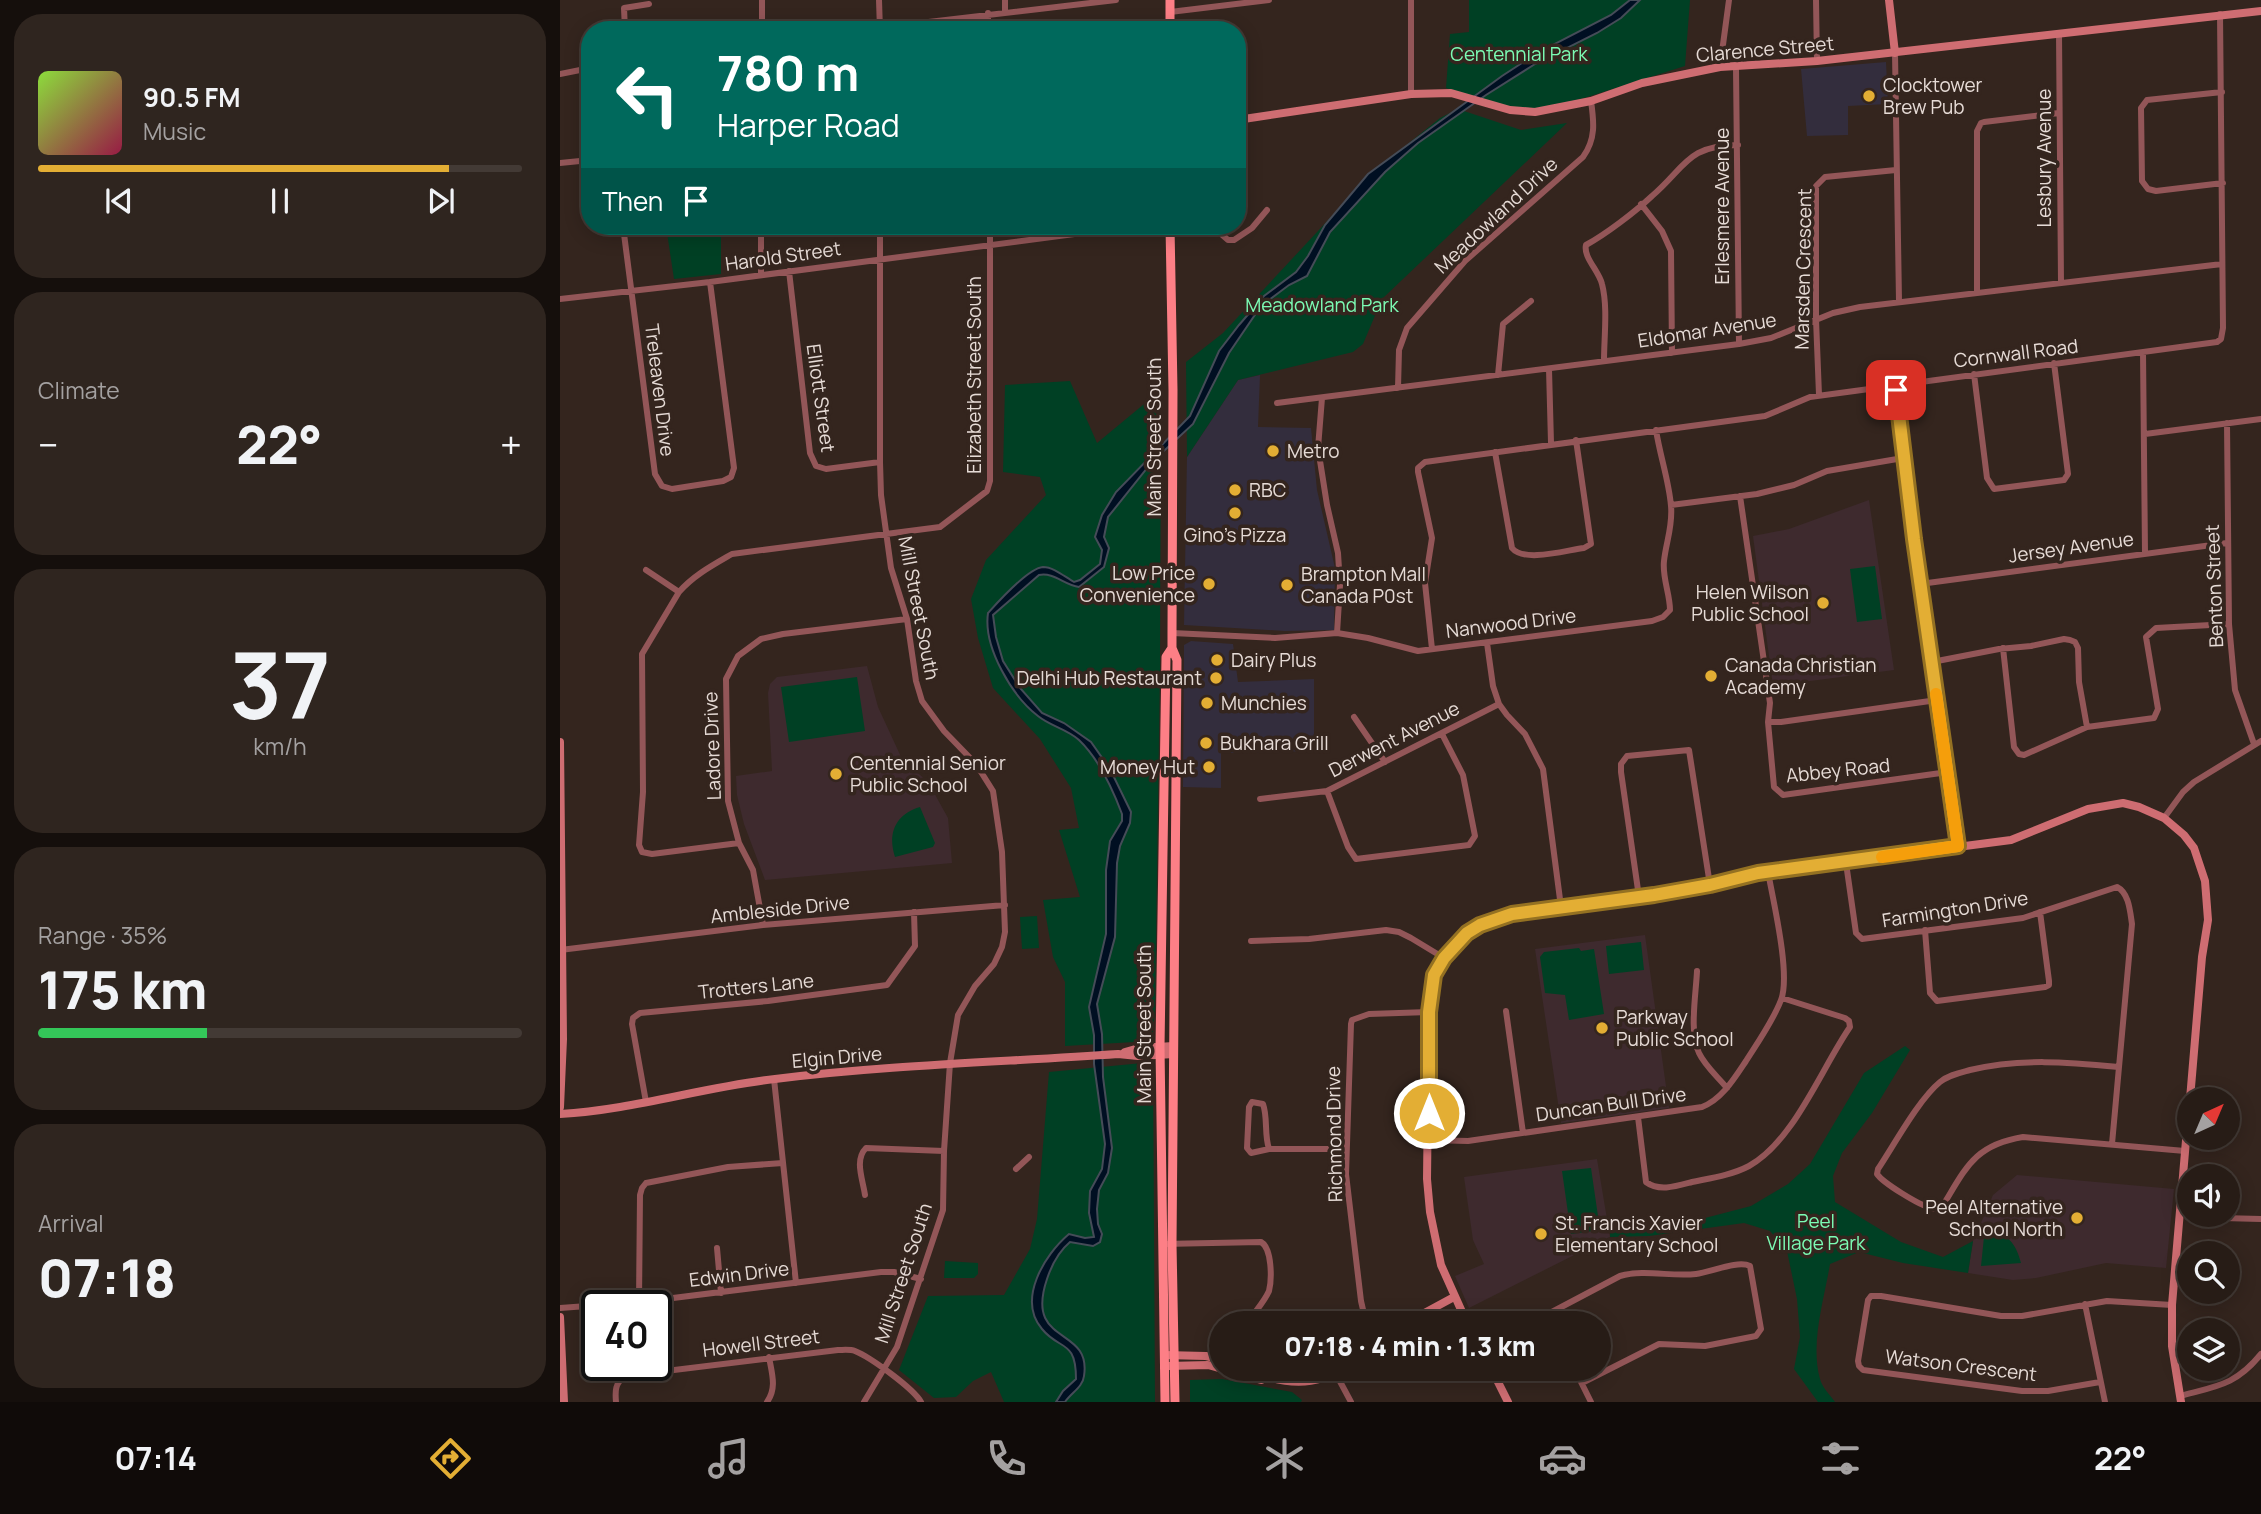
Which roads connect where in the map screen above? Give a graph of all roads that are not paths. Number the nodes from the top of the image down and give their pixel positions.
1 (762, 0) edge
2 (879, 0) edge
3 (1005, 0) edge
4 (1116, 0) edge
5 (1170, 0) edge
6 (1269, 0) edge
7 (1410, 0) edge
8 (1729, 0) edge
9 (1816, 0) edge
10 (1889, 0) edge
11 (649, 4) dead end
12 (2261, 11) edge
13 (1005, 12) junction
14 (1170, 12) junction
15 (988, 13) junction
16 (2220, 14) junction
17 (625, 21) edge
18 (762, 21) edge
19 (880, 21) edge
20 (934, 21) edge
21 (988, 21) edge
22 (1170, 21) edge
23 (2059, 33) junction
24 (1895, 52) junction
25 (1816, 61) junction
26 (1720, 67) junction
27 (1736, 68) junction
28 (581, 70) edge
29 (560, 74) edge
30 (2222, 92) junction
31 (1411, 94) junction
32 (1591, 101) junction
33 (2059, 113) junction
34 (1246, 119) edge
35 (1738, 145) junction
36 (581, 161) edge
37 (560, 163) edge
38 (1896, 170) junction
39 (2223, 183) junction
40 (1641, 204) junction
41 (1267, 210) dead end
42 (1246, 232) edge
43 (624, 235) edge
44 (761, 235) edge
45 (880, 235) edge
46 (990, 235) edge
47 (1066, 235) edge
48 (1170, 235) edge
49 (1222, 235) edge
50 (1242, 235) edge
51 (990, 245) junction
52 (880, 260) junction
53 (2222, 264) junction
54 (789, 271) junction
55 (761, 275) junction
56 (710, 282) junction
57 (2061, 283) junction
58 (632, 291) junction
59 (1977, 292) junction
60 (560, 299) edge
61 (1531, 301) dead end
62 (1899, 301) junction
63 (1816, 320) junction
64 (1739, 344) junction
65 (2143, 352) junction
66 (1672, 353) junction
67 (1604, 361) junction
68 (2054, 363) junction
69 (1549, 369) junction
70 (1974, 374) junction
71 (1498, 375) junction
72 (1895, 384) junction
73 (1398, 388) junction
74 (1819, 395) junction
75 (1322, 398) junction
76 (1277, 404) dead end
77 (2261, 419) edge
78 (2227, 424) junction
79 (1656, 430) junction
80 (2144, 434) junction
81 (1576, 440) junction
82 (1551, 443) junction
83 (1495, 452) junction
84 (1903, 458) junction
85 (880, 462) junction
86 (1740, 496) junction
87 (1671, 505) junction
88 (887, 534) junction
89 (2227, 543) junction
90 (2145, 553) junction
91 (646, 570) dead end
92 (1920, 584) junction
93 (679, 592) junction
94 (907, 619) junction
95 (2229, 624) junction
96 (1172, 633) junction
97 (1337, 633) junction
98 (1487, 643) junction
99 (1172, 648) junction
100 (2003, 648) junction
101 (1432, 649) junction
102 (1932, 662) junction
103 (1937, 700) junction
104 (1499, 704) junction
105 (1354, 716) dead end
106 (1768, 722) junction
107 (2087, 727) junction
108 (1442, 734) junction
109 (560, 742) edge
110 (2257, 742) edge
111 (1385, 762) junction
112 (1948, 772) junction
113 (1327, 791) junction
114 (1260, 799) dead end
115 (2164, 818) junction
116 (739, 843) junction
117 (1958, 846) junction
118 (1846, 863) junction
119 (1768, 872) junction
120 (1710, 885) junction
121 (1639, 897) junction
122 (1005, 905) junction
123 (1561, 907) junction
124 (914, 912) junction
125 (2040, 912) junction
126 (763, 925) junction
127 (1925, 930) junction
128 (1251, 942) dead end
129 (561, 950) edge
130 (1444, 958) junction
131 (1697, 971) dead end
132 (1782, 998) junction
133 (1506, 1011) dead end
134 (1429, 1012) junction
135 (561, 1040) edge
136 (1174, 1050) junction
137 (1160, 1051) junction
138 (950, 1063) junction
139 (2119, 1067) junction
140 (774, 1079) junction
141 (2191, 1087) edge
142 (1727, 1088) junction
143 (646, 1102) junction
144 (560, 1107) edge
145 (560, 1114) edge
146 (1639, 1117) junction
147 (1523, 1133) junction
148 (1428, 1140) junction
149 (2112, 1144) junction
150 (1269, 1149) junction
151 (1346, 1149) junction
152 (944, 1151) junction
153 (2185, 1151) joint
154 (1029, 1157) dead end
155 (783, 1163) junction
156 (1016, 1170) dead end
157 (866, 1195) dead end
158 (2240, 1218) edge
159 (2261, 1219) edge
160 (1167, 1244) junction
161 (718, 1248) dead end
162 (921, 1279) junction
163 (796, 1283) junction
164 (639, 1290) edge
165 (720, 1293) junction
166 (1454, 1297) junction
167 (672, 1298) edge
168 (2085, 1304) junction
169 (2172, 1305) junction
170 (581, 1306) edge
171 (560, 1308) edge
172 (1257, 1311) edge
173 (1363, 1311) edge
174 (1428, 1311) edge
175 (1461, 1311) edge
176 (1554, 1311) edge
177 (560, 1317) edge
178 (2261, 1354) edge
179 (1169, 1355) junction
180 (769, 1357) junction
181 (1209, 1357) edge
182 (1209, 1365) edge
183 (1170, 1366) junction
184 (1611, 1368) edge
185 (884, 1370) junction
186 (1288, 1381) edge
187 (1315, 1381) edge
188 (1340, 1381) edge
189 (1498, 1381) edge
190 (1586, 1381) edge
191 (2100, 1382) junction
192 (1582, 1383) joint
193 (2181, 1399) edge
194 (1170, 1400) edge
195 (564, 1402) edge
196 (615, 1402) edge
197 (767, 1402) edge
198 (864, 1402) edge
199 (921, 1402) edge
200 (1351, 1402) edge
201 (1508, 1402) edge
202 (1591, 1402) edge
203 (2105, 1402) edge

1 - 18 street
2 - 19 street
3 - 13 street
4 - 13 street
5 - 14 main road
6 - 14 street
7 - 31 street
8 - 26 street
9 - 25 street
10 - 24 street
11 - 17 street
12 - 16 street, Clarence Street
13 - 15 street
14 - 22 main road
15 - 20 street
15 - 21 street
16 - 23 street, Clarence Street
16 - 30 street, Cornwall Road
23 - 24 street, Clarence Street
23 - 33 street, Lesbury Avenue
24 - 25 street, Clarence Street
24 - 38 street
25 - 27 street, Clarence Street
26 - 27 street, Clarence Street
26 - 32 street, Clarence Street
27 - 35 street, Erlesmere Avenue
28 - 29 street
30 - 39 street, Cornwall Road
30 - 39 street
31 - 32 street, Clarence Street
31 - 34 street, Clarence Street
32 - 73 street, Meadowland Drive
33 - 57 street, Lesbury Avenue
33 - 59 street
35 - 40 street
35 - 64 street, Erlesmere Avenue
36 - 37 street
38 - 62 street
38 - 63 street, Marsden Crescent
39 - 53 street, Cornwall Road
40 - 66 street
40 - 67 street
41 - 42 street
43 - 58 street, Treleaven Drive
44 - 55 street
45 - 52 street, Mill Street South
46 - 51 street, Elizabeth Street South
47 - 51 street, Harold Street
48 - 96 main road, Main Street South
49 - 50 street
51 - 52 street, Harold Street
51 - 88 street, Elizabeth Street South
52 - 54 street, Harold Street
52 - 85 street, Mill Street South
53 - 57 street, Eldomar Avenue
53 - 65 street, Cornwall Road
54 - 55 street, Harold Street
54 - 85 street, Elliott Street
55 - 56 street, Harold Street
56 - 58 street, Harold Street
56 - 58 street, Treleaven Drive
57 - 59 street, Eldomar Avenue
58 - 60 street, Harold Street
59 - 62 street, Eldomar Avenue
61 - 71 street
62 - 63 street, Eldomar Avenue
63 - 64 street, Eldomar Avenue
63 - 74 street, Marsden Crescent
64 - 66 street, Eldomar Avenue
65 - 68 street, Cornwall Road
65 - 80 street
66 - 67 street, Eldomar Avenue
67 - 69 street, Eldomar Avenue
68 - 70 street, Cornwall Road
68 - 70 street
69 - 71 street, Eldomar Avenue
69 - 82 street
70 - 72 street, Cornwall Road
71 - 73 street, Eldomar Avenue
72 - 74 street, Cornwall Road
72 - 84 street
73 - 75 street, Eldomar Avenue
74 - 79 street, Cornwall Road
75 - 76 street, Eldomar Avenue
75 - 97 street
77 - 78 street
78 - 80 street
78 - 89 street, Benton Street
79 - 81 street, Cornwall Road
79 - 87 street, Nanwood Drive
80 - 90 street
81 - 82 street, Cornwall Road
81 - 83 street
82 - 83 street, Cornwall Road
83 - 101 street, Cornwall Road
84 - 86 street
84 - 92 street
85 - 88 street, Mill Street South
86 - 87 street
86 - 106 street, Abbey Road
87 - 98 street, Nanwood Drive
88 - 93 street, Elizabeth Street South
88 - 94 street, Mill Street South
89 - 90 street, Jersey Avenue
89 - 95 street, Benton Street
90 - 92 street, Jersey Avenue
91 - 93 street
92 - 102 street
93 - 116 street, Elizabeth Street South
94 - 116 street, Ladore Drive
94 - 122 street, Mill Street South
95 - 107 street
95 - 110 street, Benton Street
96 - 97 street, Nanwood Drive
96 - 99 main road, Main Street South
97 - 101 street, Nanwood Drive
98 - 101 street, Nanwood Drive
98 - 104 street
99 - 136 main road, Main Street South
99 - 137 main road, Main Street South
100 - 102 street
100 - 107 street
100 - 107 street
102 - 103 street
103 - 106 street
103 - 112 street
104 - 108 street, Derwent Avenue
104 - 123 street
105 - 111 street
106 - 112 street, Abbey Road
108 - 111 street, Derwent Avenue
108 - 113 street
109 - 129 street
110 - 115 street
111 - 113 street, Derwent Avenue
112 - 117 street
113 - 114 street, Derwent Avenue
115 - 117 street
115 - 141 street
116 - 126 street, Ladore Drive
117 - 118 street
118 - 119 street
118 - 127 street, Farmington Drive
119 - 120 street
119 - 132 street
120 - 121 street
120 - 121 street
121 - 123 street
122 - 124 street, Ambleside Drive
122 - 138 street, Mill Street South
123 - 130 street
124 - 126 street, Ambleside Drive
124 - 143 street, Trotters Lane
125 - 127 street, Farmington Drive
125 - 127 street
125 - 139 street, Farmington Drive
126 - 129 street, Ambleside Drive
128 - 130 street
129 - 135 street
130 - 134 street
131 - 142 street
132 - 142 street, Duncan Bull Drive
132 - 146 street
133 - 147 street
134 - 148 street
134 - 151 street, Richmond Drive
135 - 144 street
136 - 137 street, Elgin Drive
136 - 160 main road, Main Street South
137 - 138 street, Elgin Drive
137 - 160 main road, Main Street South
138 - 140 street, Elgin Drive
138 - 152 street, Mill Street South
139 - 149 street, Farmington Drive
139 - 149 street
140 - 143 street, Elgin Drive
140 - 155 street
142 - 146 street, Duncan Bull Drive
143 - 145 street, Elgin Drive
146 - 147 street, Duncan Bull Drive
147 - 148 street, Duncan Bull Drive
148 - 166 street
149 - 153 street
150 - 150 street
150 - 151 street
151 - 173 street, Richmond Drive
152 - 157 street
152 - 162 street, Mill Street South
153 - 169 street
154 - 156 street
155 - 163 street
155 - 164 street
158 - 159 street
160 - 172 street
160 - 179 main road, Main Street South
161 - 165 street
162 - 163 street, Edwin Drive
162 - 185 street, Mill Street South
163 - 165 street, Edwin Drive
165 - 167 street, Edwin Drive
166 - 174 street
166 - 175 street
168 - 169 street, Watson Crescent
168 - 191 street
168 - 191 street, Watson Crescent
169 - 193 street
170 - 171 street, Edwin Drive
176 - 184 street
177 - 195 street
178 - 193 street
179 - 181 street
179 - 183 main road, Main Street South
180 - 185 street, Howell Street
180 - 196 street, Howell Street
180 - 197 street
182 - 183 street
183 - 194 main road, Main Street South
185 - 198 street, Mill Street South
185 - 199 street, Howell Street
186 - 187 street
188 - 200 street
189 - 201 street
190 - 192 street
191 - 203 street
192 - 202 street

